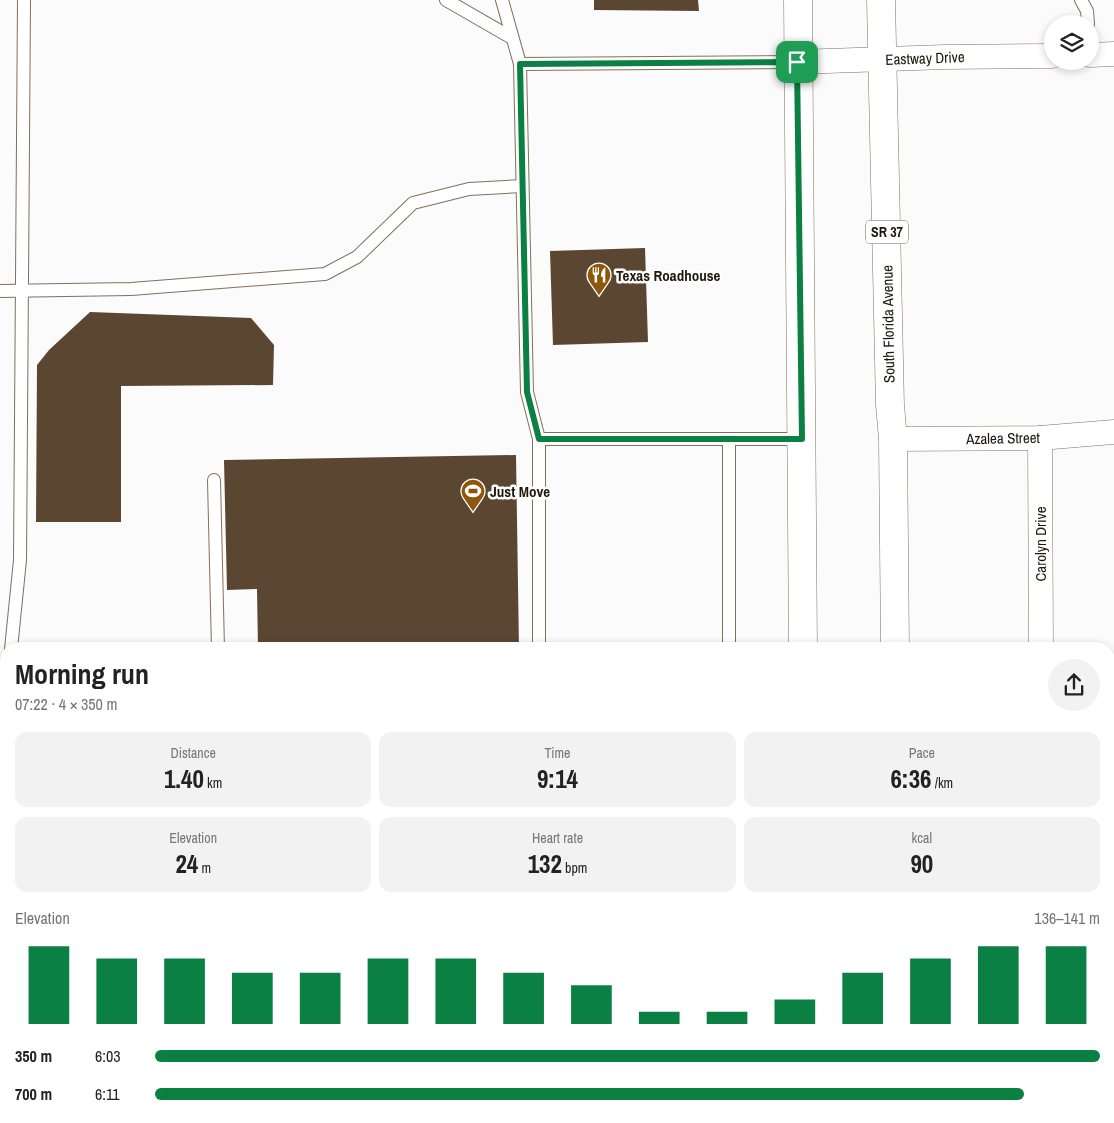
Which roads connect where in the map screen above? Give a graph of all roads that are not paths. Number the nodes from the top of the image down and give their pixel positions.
1 (24, 0) edge
2 (446, 0) edge
3 (502, 0) edge
4 (798, 0) edge
5 (881, 0) edge
6 (1081, 0) edge
7 (1087, 15) edge
8 (512, 38) junction
9 (1114, 54) edge
10 (1099, 55) edge
11 (1044, 56) edge
12 (883, 60) junction
13 (797, 62) junction
14 (520, 64) junction
15 (522, 186) junction
16 (0, 292) edge
17 (22, 292) junction
18 (1114, 432) edge
19 (1040, 438) junction
20 (539, 439) junction
21 (802, 439) junction
22 (893, 439) junction
23 (730, 440) junction
24 (214, 480) dead end
25 (12, 642) edge
26 (218, 642) edge
27 (539, 642) edge
28 (730, 642) edge
29 (803, 642) edge
30 (895, 642) edge
31 (1041, 642) edge

1 - 17 lane
2 - 8 lane
3 - 8 lane
4 - 13 main road
5 - 12 main road, South Florida Avenue / SR 37
6 - 7 lane
8 - 14 lane
9 - 10 street
11 - 12 street, Eastway Drive
12 - 13 street, Eastway Drive
12 - 22 main road, South Florida Avenue / SR 37
13 - 14 lane
13 - 21 main road
14 - 15 lane
15 - 17 lane
15 - 20 lane
16 - 17 lane
17 - 25 lane
18 - 19 street, Azalea Street
19 - 22 street, Azalea Street
19 - 31 street, Carolyn Drive
20 - 23 lane
20 - 27 lane
21 - 23 lane
21 - 29 main road
22 - 30 main road, South Florida Avenue / SR 37
23 - 28 lane
24 - 26 lane

